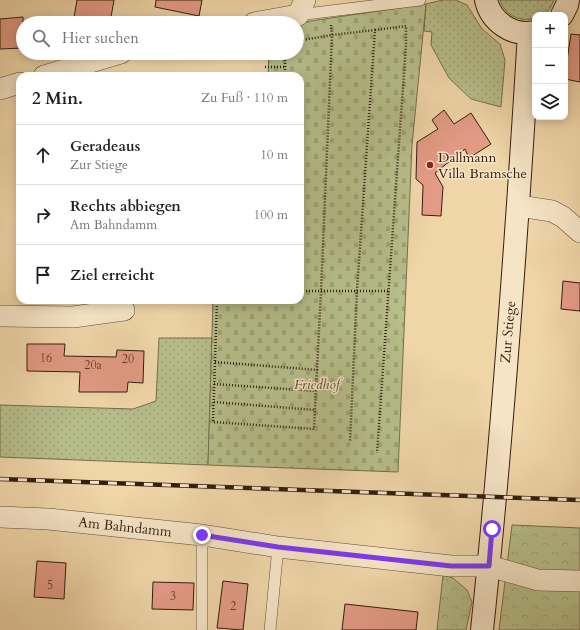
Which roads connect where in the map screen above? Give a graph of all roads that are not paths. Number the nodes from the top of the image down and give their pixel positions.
1 (420, 0) edge
2 (486, 0) edge
3 (301, 7) edge
4 (275, 16) edge
5 (532, 33) edge
6 (98, 60) edge
7 (57, 72) edge
8 (16, 84) edge
9 (0, 89) edge
10 (519, 206) junction
11 (580, 232) edge
12 (124, 310) dead end
13 (0, 316) edge
14 (0, 517) edge
15 (202, 535) junction
16 (278, 547) junction
17 (489, 566) junction
18 (580, 581) edge
19 (202, 630) edge
20 (270, 630) edge
21 (482, 630) edge

1 - 3 lane
2 - 5 street
3 - 4 street
5 - 10 street, Zur Stiege
6 - 7 street
8 - 9 street
10 - 11 street
10 - 17 street, Zur Stiege
12 - 13 street
14 - 15 street, Am Bahndamm
15 - 16 street, Am Bahndamm
15 - 19 lane
16 - 17 street, Am Bahndamm
16 - 20 lane
17 - 18 street, Am Bahndamm
17 - 21 street, Zur Stiege

